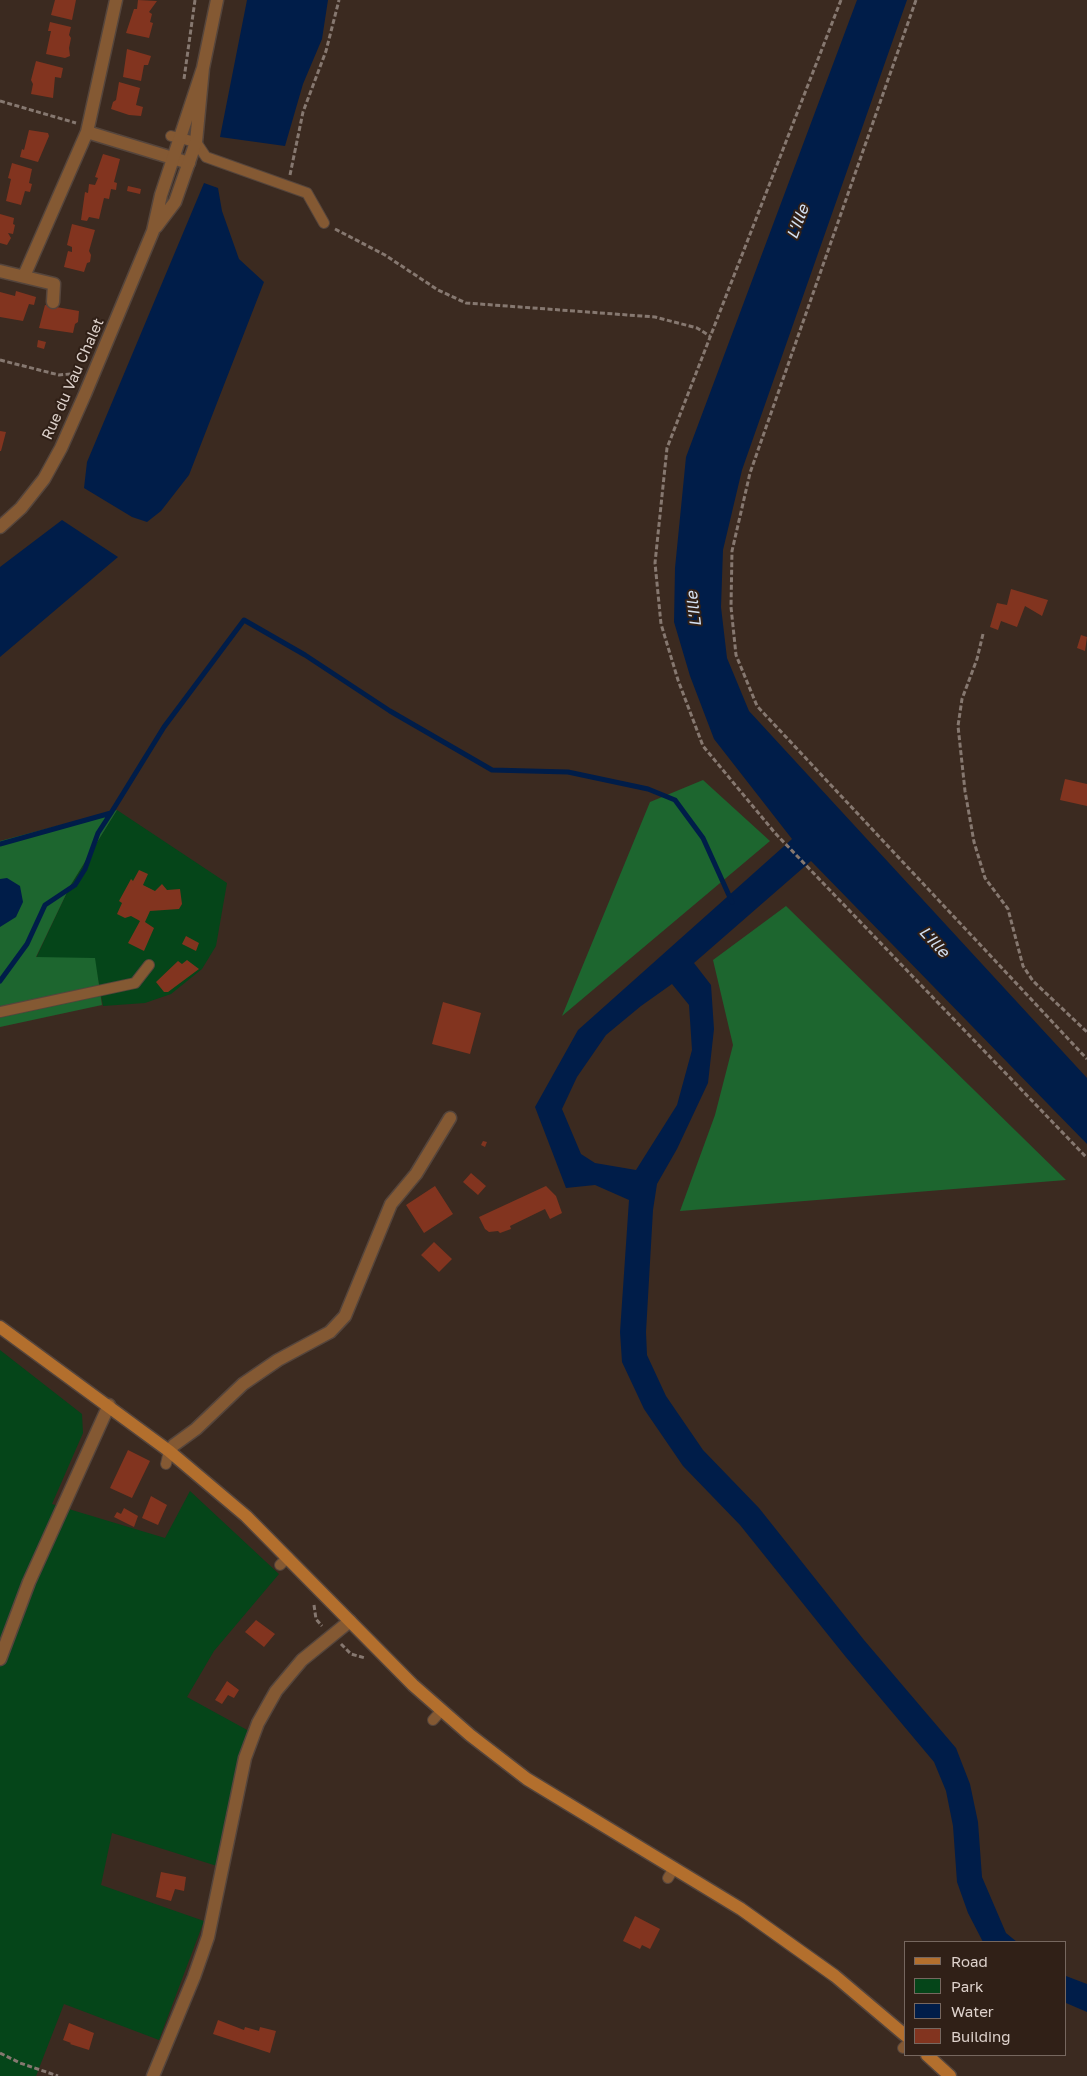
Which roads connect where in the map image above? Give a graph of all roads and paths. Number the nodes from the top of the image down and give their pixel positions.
1 (116, 0) edge
2 (195, 0) edge
3 (217, 0) edge
4 (339, 0) edge
5 (841, 0) edge
6 (916, 0) edge
7 (203, 68) junction
8 (183, 83) dead end
9 (0, 101) edge
10 (87, 132) junction
11 (175, 137) junction
12 (196, 142) junction
13 (174, 158) junction
14 (189, 163) junction
15 (288, 186) junction
16 (324, 223) joint
17 (153, 231) junction
18 (0, 271) edge
19 (24, 276) junction
20 (53, 302) dead end
21 (710, 336) junction
22 (0, 360) edge
23 (83, 372) dead end
24 (0, 527) edge
25 (983, 634) dead end
26 (149, 965) dead end
27 (0, 1012) edge
28 (1087, 1032) edge
29 (1087, 1059) edge
30 (450, 1118) dead end
31 (1087, 1158) edge
32 (0, 1327) edge
33 (109, 1405) junction
34 (169, 1451) junction
35 (166, 1464) dead end
36 (311, 1599) dead end
37 (350, 1621) junction
38 (333, 1636) junction
39 (0, 1659) edge
40 (904, 2042) edge
41 (0, 2053) edge
42 (928, 2056) edge
43 (58, 2076) edge
44 (153, 2076) edge
45 (950, 2076) edge

1 - 10 street
2 - 8 path
3 - 7 street, Rue du Vau Chalet
4 - 15 path
5 - 21 path
6 - 29 path
7 - 11 street, Rue du Vau Chalet
7 - 12 street, Rue du Vau Chalet
9 - 10 path
10 - 13 street
10 - 19 street
11 - 12 lane
11 - 13 street, Rue du Vau Chalet
12 - 14 street, Rue du Vau Chalet
12 - 15 lane
13 - 14 street
13 - 17 street, Rue du Vau Chalet
14 - 17 street, Rue du Vau Chalet
15 - 16 lane
16 - 21 path
17 - 24 street, Rue du Vau Chalet
18 - 19 street
19 - 20 street
21 - 31 path
22 - 23 path
25 - 28 path
26 - 27 lane
30 - 34 street
32 - 33 main road
33 - 34 main road
33 - 39 street
34 - 35 lane
34 - 37 main road
36 - 38 path
37 - 38 street
37 - 40 main road
38 - 44 street
41 - 43 path
42 - 45 main road

